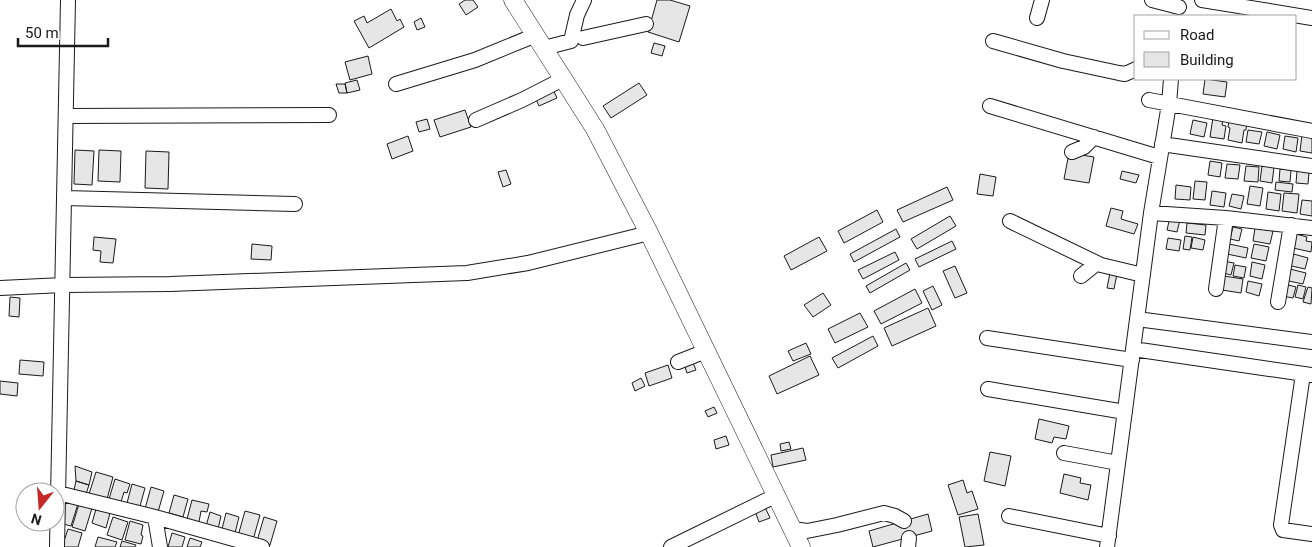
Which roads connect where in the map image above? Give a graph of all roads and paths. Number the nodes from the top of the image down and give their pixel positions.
1 (68, 0) edge
2 (513, 0) edge
3 (584, 0) edge
4 (1042, 0) edge
5 (1152, 0) edge
6 (1202, 0) edge
7 (1179, 8) edge
8 (1294, 15) edge
9 (1297, 16) edge
10 (1037, 18) dead end
11 (1312, 18) edge
12 (646, 24) dead end
13 (578, 39) junction
14 (540, 41) junction
15 (993, 41) dead end
16 (1134, 70) edge
17 (563, 79) junction
18 (1171, 80) edge
19 (396, 84) dead end
20 (1149, 100) dead end
21 (1169, 104) junction
22 (990, 106) dead end
23 (329, 115) dead end
24 (66, 116) junction
25 (476, 120) dead end
26 (1312, 131) edge
27 (1094, 137) junction
28 (1161, 150) junction
29 (1072, 152) dead end
30 (1312, 166) edge
31 (65, 198) junction
32 (295, 204) dead end
33 (1151, 214) junction
34 (1226, 218) junction
35 (1010, 222) dead end
36 (1291, 225) junction
37 (1312, 228) edge
38 (649, 233) junction
39 (1097, 263) junction
40 (1142, 275) junction
41 (1081, 276) dead end
42 (63, 285) junction
43 (0, 288) edge
44 (1216, 290) dead end
45 (1278, 302) dead end
46 (1137, 319) junction
47 (987, 338) dead end
48 (1312, 342) edge
49 (706, 352) junction
50 (1132, 354) junction
51 (678, 362) dead end
52 (1308, 375) edge
53 (988, 389) dead end
54 (1125, 412) junction
55 (1064, 453) dead end
56 (1118, 463) junction
57 (58, 482) edge
58 (65, 495) edge
59 (777, 495) junction
60 (1009, 516) dead end
61 (155, 517) junction
62 (904, 521) dead end
63 (792, 529) junction
64 (57, 532) edge
65 (1312, 534) edge
66 (1108, 541) edge
67 (57, 547) edge
68 (160, 547) edge
69 (262, 547) edge
70 (671, 547) edge
71 (801, 547) edge

1 - 24 street
2 - 14 main road
3 - 13 street
4 - 10 street
5 - 7 street
6 - 8 street
9 - 11 street
12 - 13 street
13 - 14 street
14 - 17 main road
14 - 19 street
15 - 16 street
17 - 25 street
17 - 38 main road
18 - 21 street
20 - 21 street
21 - 26 street
21 - 28 street
22 - 27 street
23 - 24 street
24 - 31 street
27 - 28 street
27 - 29 street
28 - 30 street
28 - 33 street
31 - 32 street
31 - 42 street
33 - 34 street
33 - 40 street
34 - 36 street
34 - 44 street
35 - 39 street
36 - 37 street
36 - 45 street
38 - 42 street
38 - 49 main road
39 - 40 street
39 - 41 street
40 - 46 street
42 - 43 street
42 - 57 street
46 - 48 street
46 - 50 street
47 - 50 street
49 - 51 street
49 - 59 main road
50 - 52 street
50 - 54 street
52 - 65 street
53 - 54 street
54 - 56 street
55 - 56 street
56 - 66 street
58 - 61 street
59 - 63 main road
59 - 70 street
60 - 66 street
61 - 68 street
61 - 69 street
62 - 63 street
63 - 71 main road
64 - 67 street

